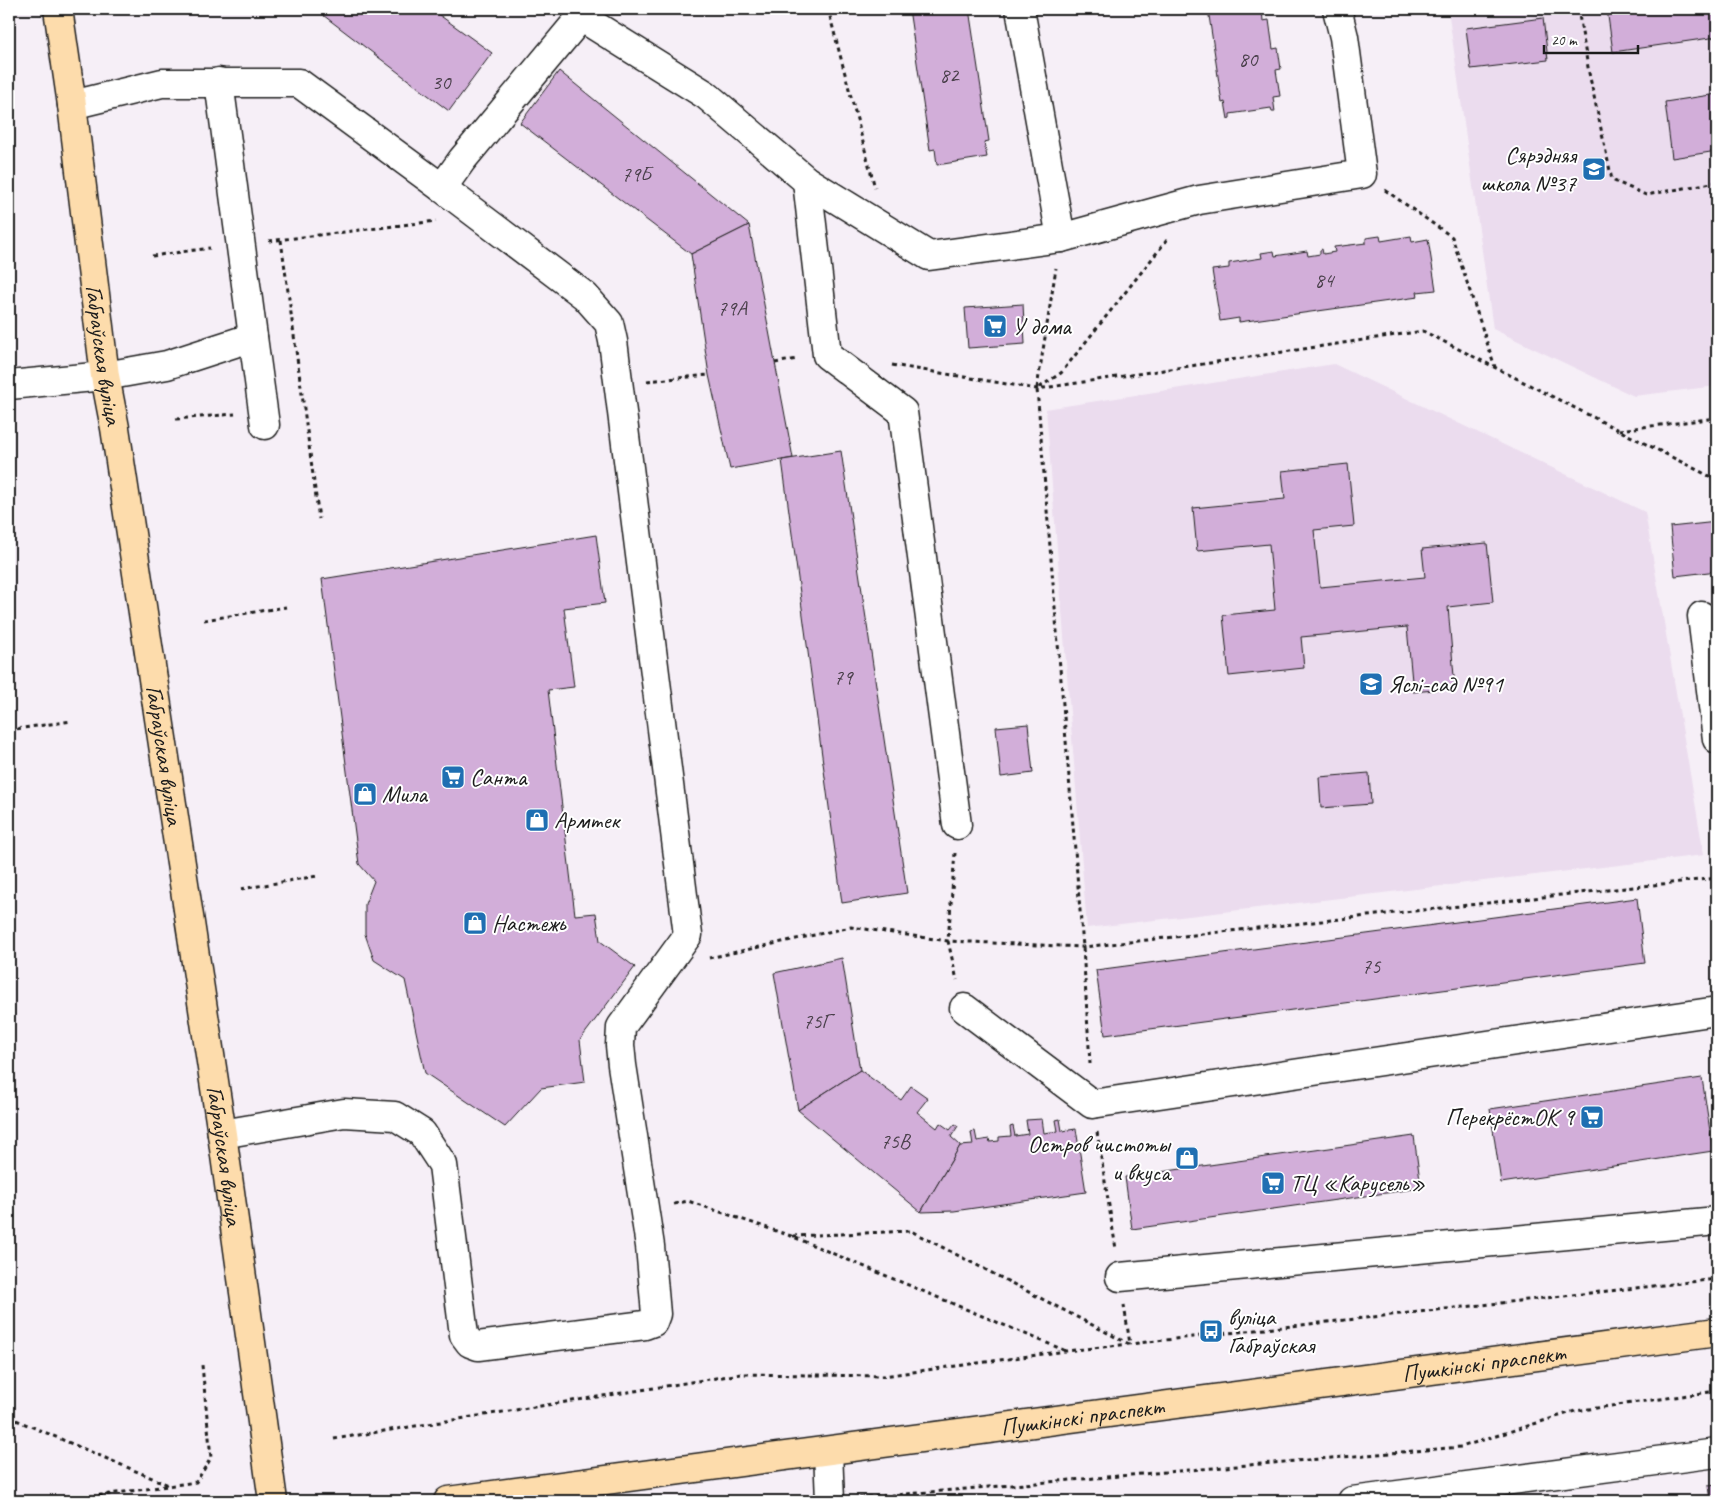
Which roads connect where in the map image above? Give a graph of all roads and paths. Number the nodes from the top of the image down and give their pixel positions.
1 (58, 9) edge
2 (828, 9) edge
3 (1020, 9) edge
4 (1337, 9) edge
5 (1578, 9) edge
6 (580, 13) edge
7 (219, 82) junction
8 (72, 105) junction
9 (1362, 174) junction
10 (807, 181) junction
11 (1717, 182) edge
12 (442, 188) junction
13 (478, 216) junction
14 (886, 230) junction
15 (1061, 238) junction
16 (1169, 238) dead end
17 (281, 240) junction
18 (241, 245) junction
19 (152, 256) dead end
20 (253, 337) junction
21 (827, 355) junction
22 (775, 363) dead end
23 (884, 364) dead end
24 (1495, 367) junction
25 (709, 374) dead end
26 (105, 376) junction
27 (618, 384) junction
28 (9, 385) edge
29 (1037, 389) junction
30 (264, 418) joint
31 (1717, 418) edge
32 (176, 419) dead end
33 (1619, 430) junction
34 (1717, 480) edge
35 (320, 519) dead end
36 (286, 607) dead end
37 (1702, 616) dead end
38 (204, 620) dead end
39 (72, 721) dead end
40 (9, 730) edge
41 (1717, 739) edge
42 (957, 824) joint
43 (317, 876) dead end
44 (1717, 878) edge
45 (241, 889) dead end
46 (948, 941) junction
47 (1084, 947) junction
48 (707, 959) dead end
49 (964, 1008) joint
50 (1717, 1011) edge
51 (1092, 1104) junction
52 (222, 1134) junction
53 (645, 1210) junction
54 (1717, 1221) edge
55 (790, 1236) junction
56 (1120, 1277) junction
57 (1717, 1279) edge
58 (1717, 1332) edge
59 (1130, 1344) junction
60 (1066, 1351) junction
61 (202, 1365) dead end
62 (1717, 1391) edge
63 (9, 1417) edge
64 (334, 1439) dead end
65 (828, 1451) junction
66 (1717, 1453) edge
67 (172, 1486) junction
68 (842, 1500) edge
69 (59, 1501) edge
70 (273, 1501) edge
71 (448, 1501) edge
72 (1352, 1501) edge

1 - 8 main road, Габраўская вуліца
2 - 14 path
3 - 15 street
4 - 9 street
5 - 11 path
6 - 10 street
6 - 12 street
7 - 8 street
7 - 12 street
7 - 18 street
8 - 26 main road, Габраўская вуліца
9 - 15 street
9 - 24 path
10 - 14 street
10 - 21 street
12 - 13 street
13 - 17 path
13 - 27 street
14 - 15 street
15 - 29 path
16 - 29 path
17 - 18 path
17 - 35 path
18 - 19 path
18 - 20 street
20 - 26 street
20 - 30 street
21 - 22 path
21 - 42 street
23 - 29 path
24 - 29 path
24 - 33 path
25 - 27 path
26 - 28 street
26 - 52 main road, Габраўская вуліца
27 - 53 street
29 - 47 path
30 - 32 path
31 - 33 path
33 - 34 path
36 - 38 path
37 - 41 street
39 - 40 path
42 - 46 path
43 - 45 path
44 - 47 path
46 - 47 path
46 - 48 path
46 - 49 path
47 - 51 path
49 - 51 street
50 - 51 street
51 - 56 path
52 - 53 street
52 - 70 main road, Габраўская вуліца
53 - 55 path
54 - 56 street
55 - 59 path
55 - 60 path
56 - 59 path
57 - 59 path
58 - 65 main road, Пушкінскі праспект
59 - 60 path
60 - 64 path
61 - 67 path
62 - 68 path
63 - 67 path
65 - 68 street
65 - 71 main road, Пушкінскі праспект
66 - 72 street
67 - 69 path

